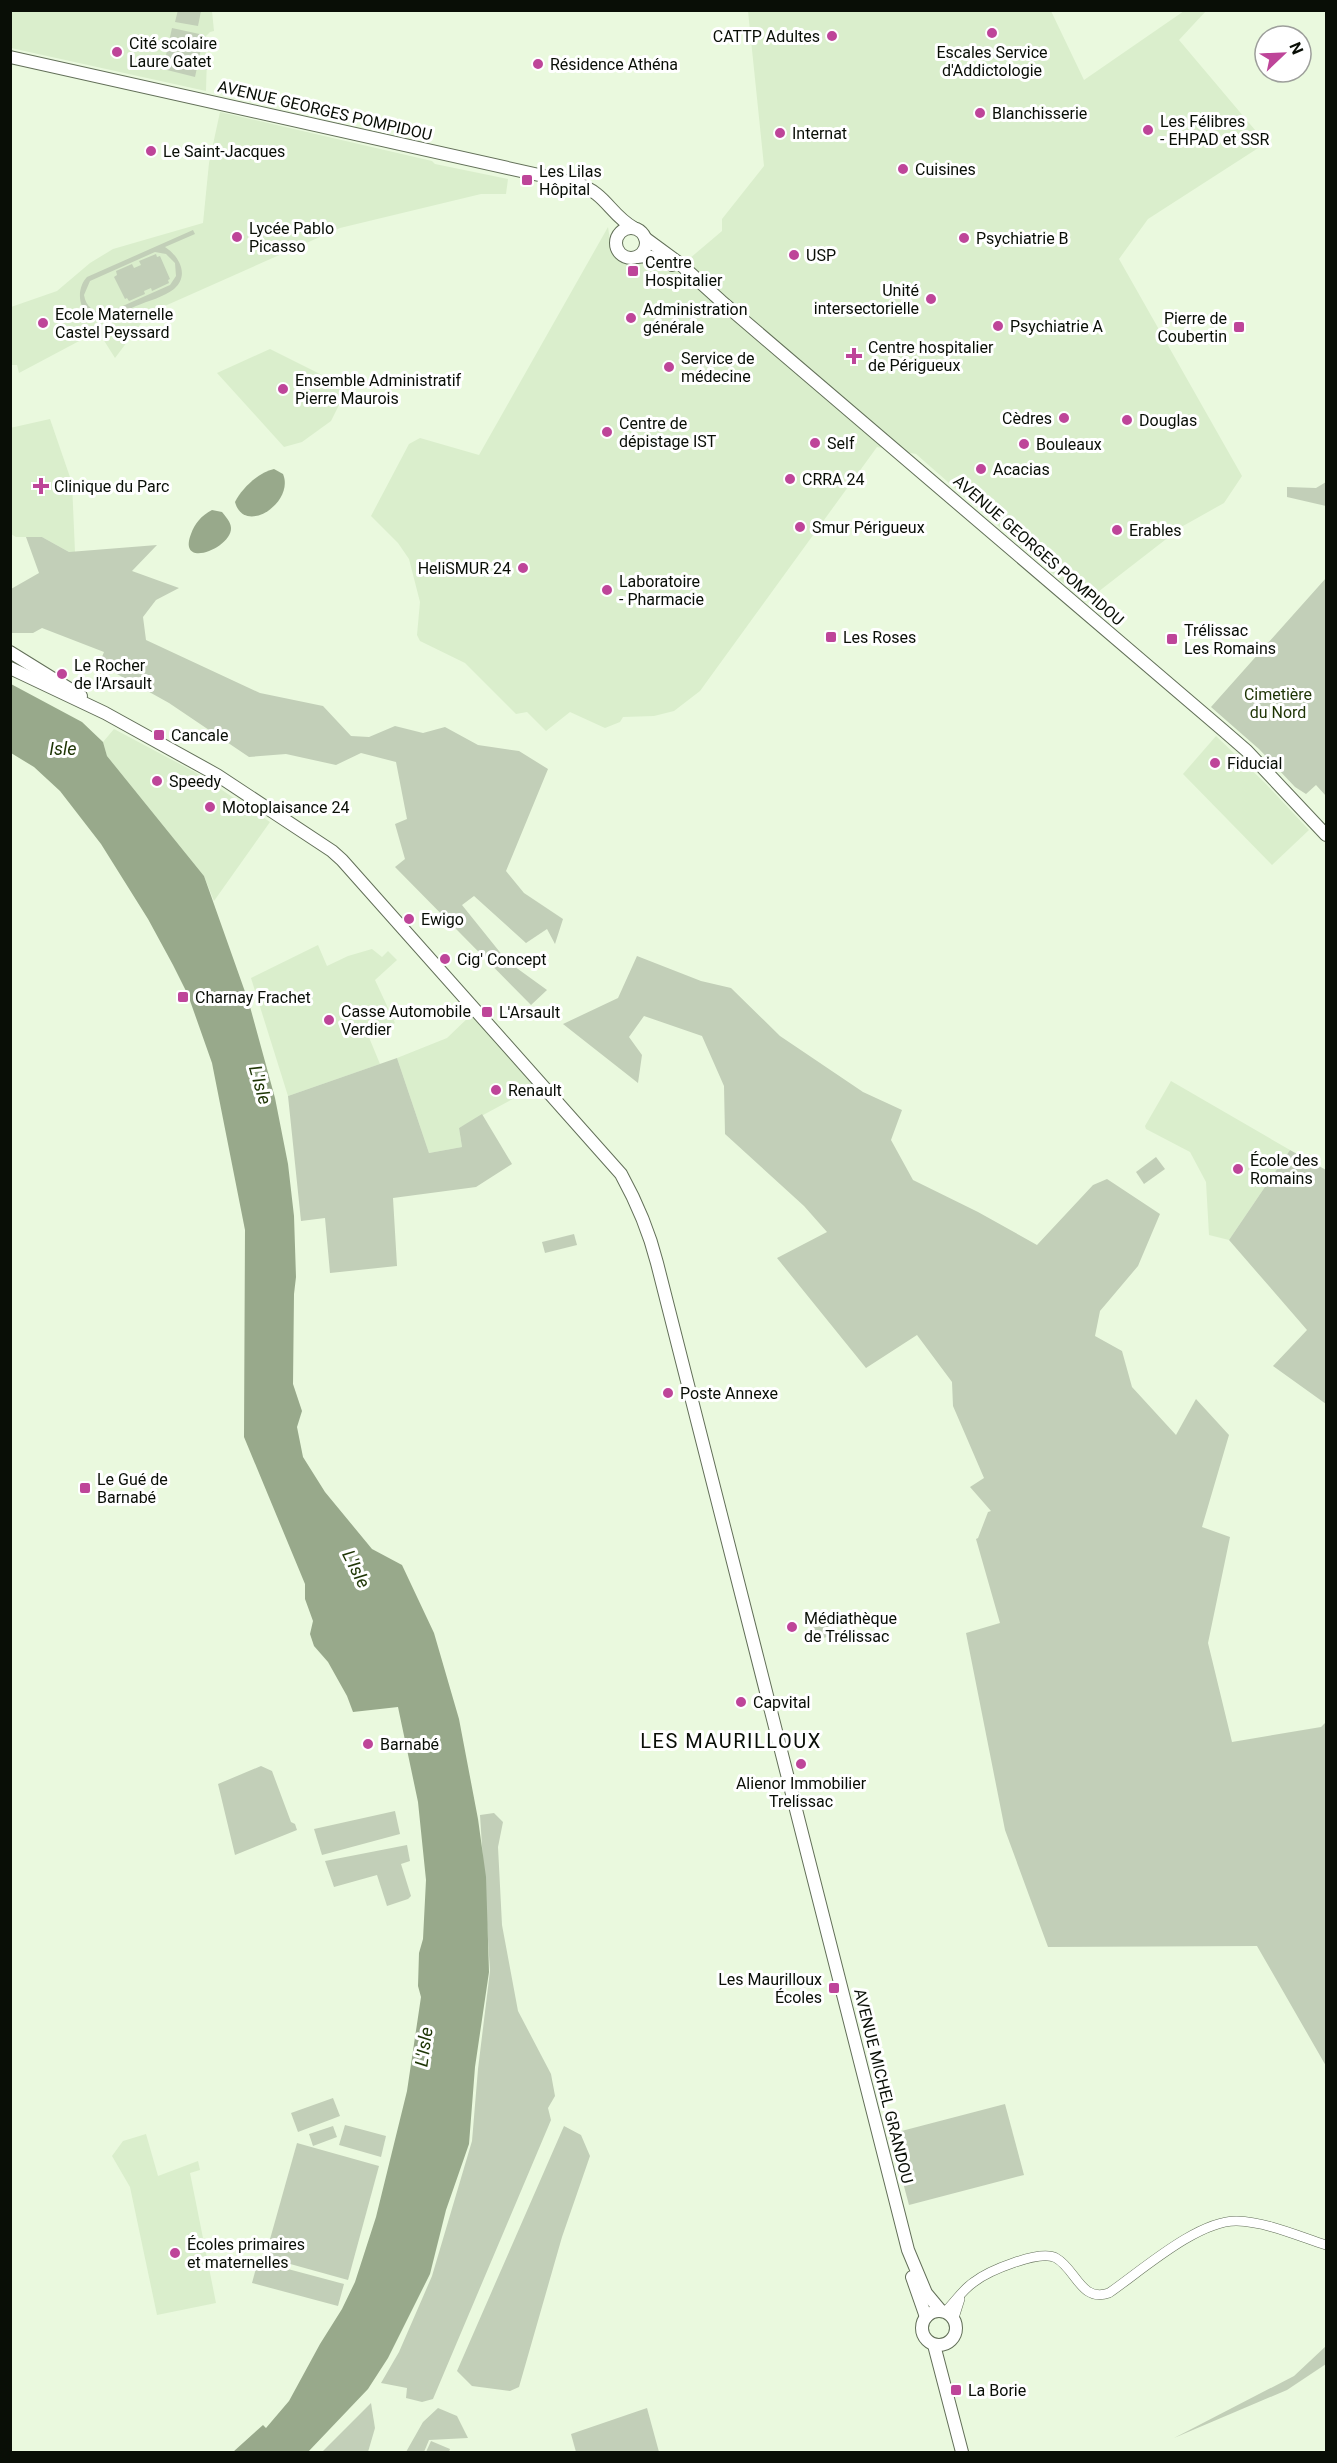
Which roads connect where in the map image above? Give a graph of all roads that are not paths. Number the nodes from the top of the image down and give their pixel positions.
1 (10, 57) edge
2 (562, 181) junction
3 (634, 228) junction
4 (618, 235) junction
5 (645, 238) junction
6 (636, 257) junction
7 (721, 301) junction
8 (16, 656) edge
9 (12, 669) edge
10 (28, 677) junction
11 (105, 713) junction
12 (1326, 835) edge
13 (1326, 2245) edge
14 (908, 2250) junction
15 (947, 2314) junction
16 (926, 2317) junction
17 (941, 2345) junction
18 (962, 2452) edge

1 - 2 main road, AVENUE GEORGES POMPIDOU
2 - 3 main road, AVENUE GEORGES POMPIDOU
2 - 4 main road, AVENUE GEORGES POMPIDOU
3 - 4 main road
3 - 5 main road
4 - 6 main road
5 - 6 main road
5 - 7 main road, AVENUE GEORGES POMPIDOU
6 - 7 main road, AVENUE GEORGES POMPIDOU
7 - 12 main road, AVENUE GEORGES POMPIDOU
8 - 9 main road
8 - 10 main road
8 - 11 main road
9 - 10 main road
10 - 11 main road
11 - 14 main road, AVENUE MICHEL GRANDOU
13 - 15 street
14 - 15 main road, AVENUE MICHEL GRANDOU
14 - 16 main road, AVENUE MICHEL GRANDOU
15 - 16 main road
15 - 17 main road
16 - 17 main road
17 - 18 main road

